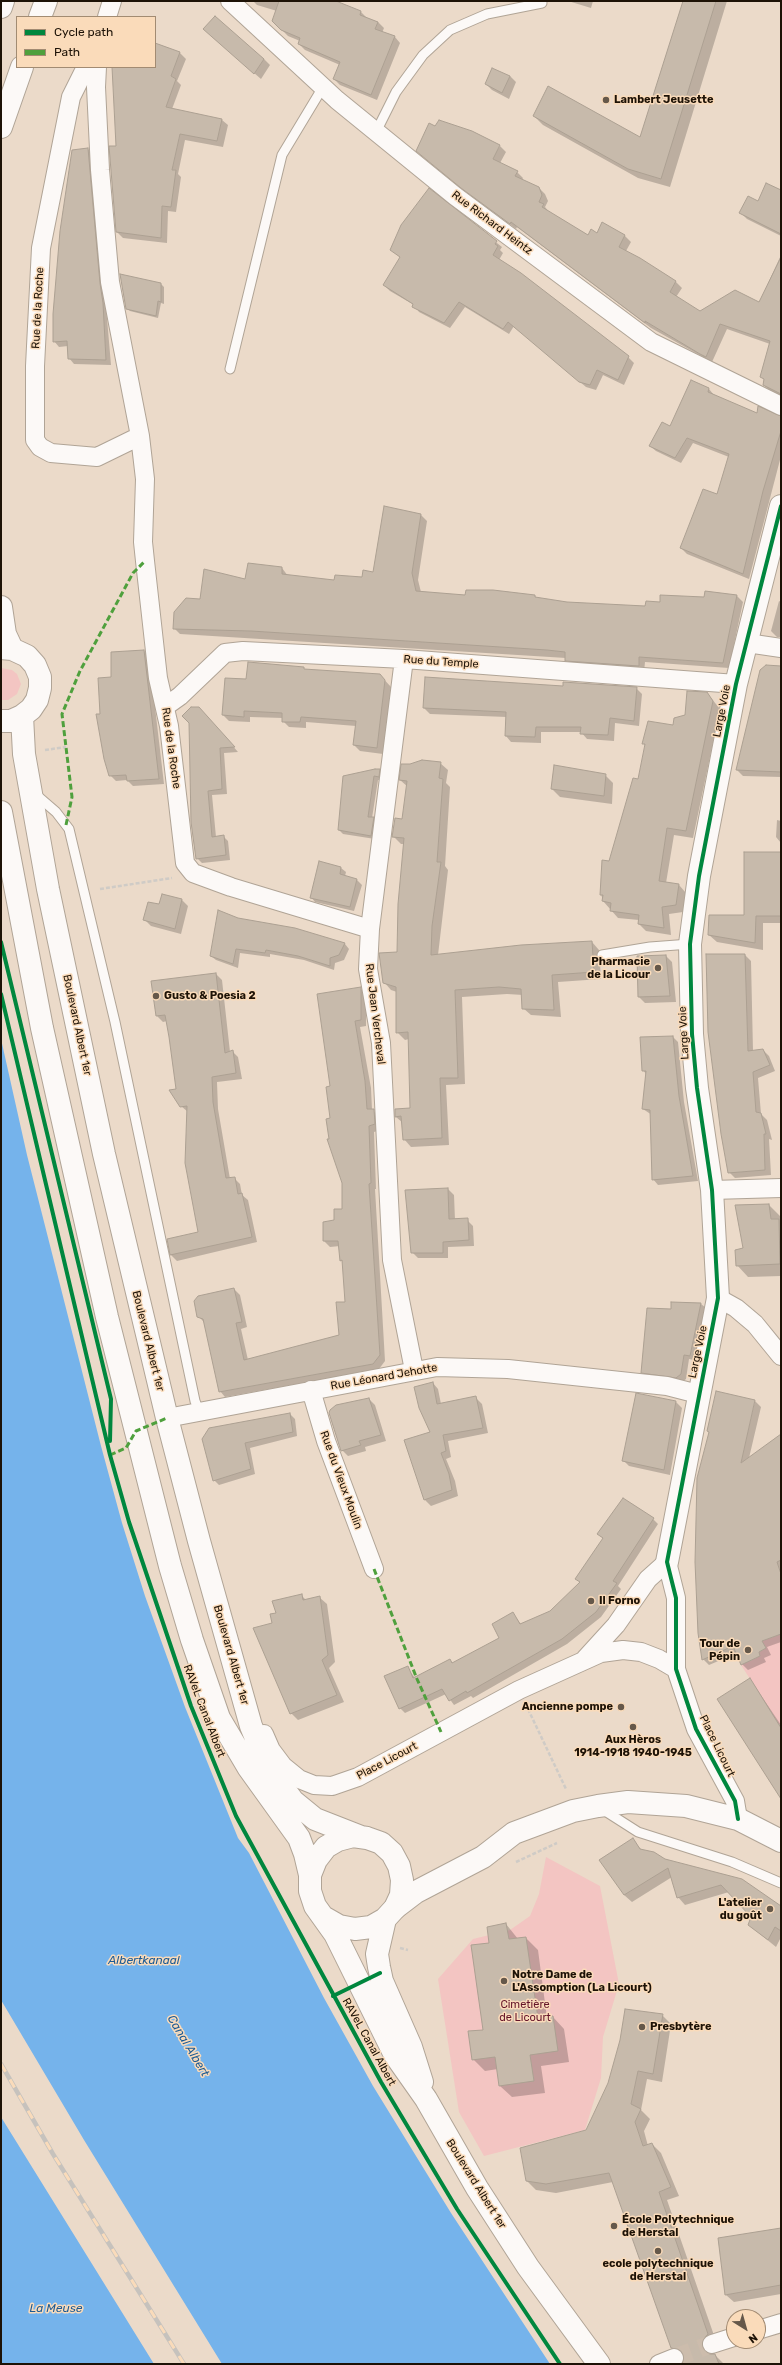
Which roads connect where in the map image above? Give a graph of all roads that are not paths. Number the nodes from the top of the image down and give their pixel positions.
1 (3, 1) edge
2 (46, 1) edge
3 (112, 1) edge
4 (230, 1) edge
5 (542, 3) dead end
6 (1, 7) edge
7 (40, 16) edge
8 (107, 16) edge
9 (22, 68) edge
10 (85, 68) edge
11 (98, 68) edge
12 (323, 87) junction
13 (1, 127) edge
14 (376, 132) junction
15 (230, 369) dead end
16 (781, 406) edge
17 (140, 436) junction
18 (781, 506) edge
19 (1, 607) edge
20 (747, 643) junction
21 (7, 648) edge
22 (781, 648) edge
23 (404, 659) junction
24 (736, 684) junction
25 (166, 706) junction
26 (11, 719) edge
27 (32, 791) junction
28 (1, 812) edge
29 (370, 929) junction
30 (690, 944) junction
31 (602, 955) dead end
32 (781, 1188) edge
33 (712, 1190) junction
34 (718, 1298) junction
35 (781, 1356) edge
36 (414, 1370) junction
37 (312, 1390) junction
38 (698, 1394) junction
39 (199, 1411) junction
40 (167, 1418) junction
41 (146, 1469) junction
42 (667, 1562) junction
43 (374, 1569) dead end
44 (581, 1662) junction
45 (676, 1669) junction
46 (237, 1675) junction
47 (598, 1806) junction
48 (738, 1819) junction
49 (361, 1837) junction
50 (781, 1841) edge
51 (310, 1875) junction
52 (781, 1883) edge
53 (390, 1914) junction
54 (325, 1918) junction
55 (426, 2099) junction
56 (528, 2267) junction
57 (781, 2323) edge
58 (766, 2328) edge
59 (726, 2340) edge
60 (712, 2344) tunnel mouth
61 (579, 2364) edge
62 (599, 2364) edge

1 - 6 main road
2 - 7 main road
3 - 8 street
4 - 12 street, Rue Richard Heintz
5 - 14 lane
9 - 13 main road
10 - 17 street, Rue de la Roche
11 - 17 street, Rue de la Roche
12 - 14 street, Rue Richard Heintz
12 - 15 lane
14 - 16 street, Rue Richard Heintz
17 - 25 street, Rue de la Roche
18 - 20 main road, Large Voie
19 - 21 main road
20 - 22 street
20 - 24 main road, Large Voie
21 - 26 main road
23 - 24 street, Rue du Temple
23 - 25 street, Rue du Temple
23 - 29 street, Rue Jean Vercheval
24 - 30 main road, Large Voie
25 - 29 street, Rue de la Roche
26 - 27 main road, Boulevard Albert 1er
27 - 39 lane
27 - 40 main road, Boulevard Albert 1er
28 - 41 main road, Boulevard Albert 1er
29 - 36 street, Rue Jean Vercheval
30 - 31 lane
30 - 33 main road, Large Voie
32 - 33 street
33 - 34 main road, Large Voie
34 - 35 street
34 - 38 main road, Large Voie
36 - 37 street, Rue Léonard Jehotte
36 - 38 street, Rue Léonard Jehotte
37 - 39 street, Rue Léonard Jehotte
37 - 43 street, Rue du Vieux Moulin
38 - 42 main road, Large Voie
39 - 40 street, Rue Léonard Jehotte
40 - 41 main road
40 - 46 main road, Boulevard Albert 1er
41 - 51 main road, Boulevard Albert 1er
42 - 44 street, Place Licourt
42 - 45 street, Place Licourt
44 - 45 street, Place Licourt
44 - 46 street, Place Licourt
45 - 48 street, Place Licourt
46 - 49 main road, Boulevard Albert 1er
47 - 48 main road
47 - 52 lane
47 - 53 main road
48 - 50 main road
49 - 51 main road, Boulevard Albert 1er
49 - 53 main road, Boulevard Albert 1er
51 - 54 main road, Boulevard Albert 1er
53 - 54 main road
53 - 55 main road, Boulevard Albert 1er
54 - 55 main road, Boulevard Albert 1er
55 - 56 main road, Boulevard Albert 1er
56 - 61 main road, Boulevard Albert 1er
56 - 62 main road, Boulevard Albert 1er
57 - 58 street
59 - 60 street

